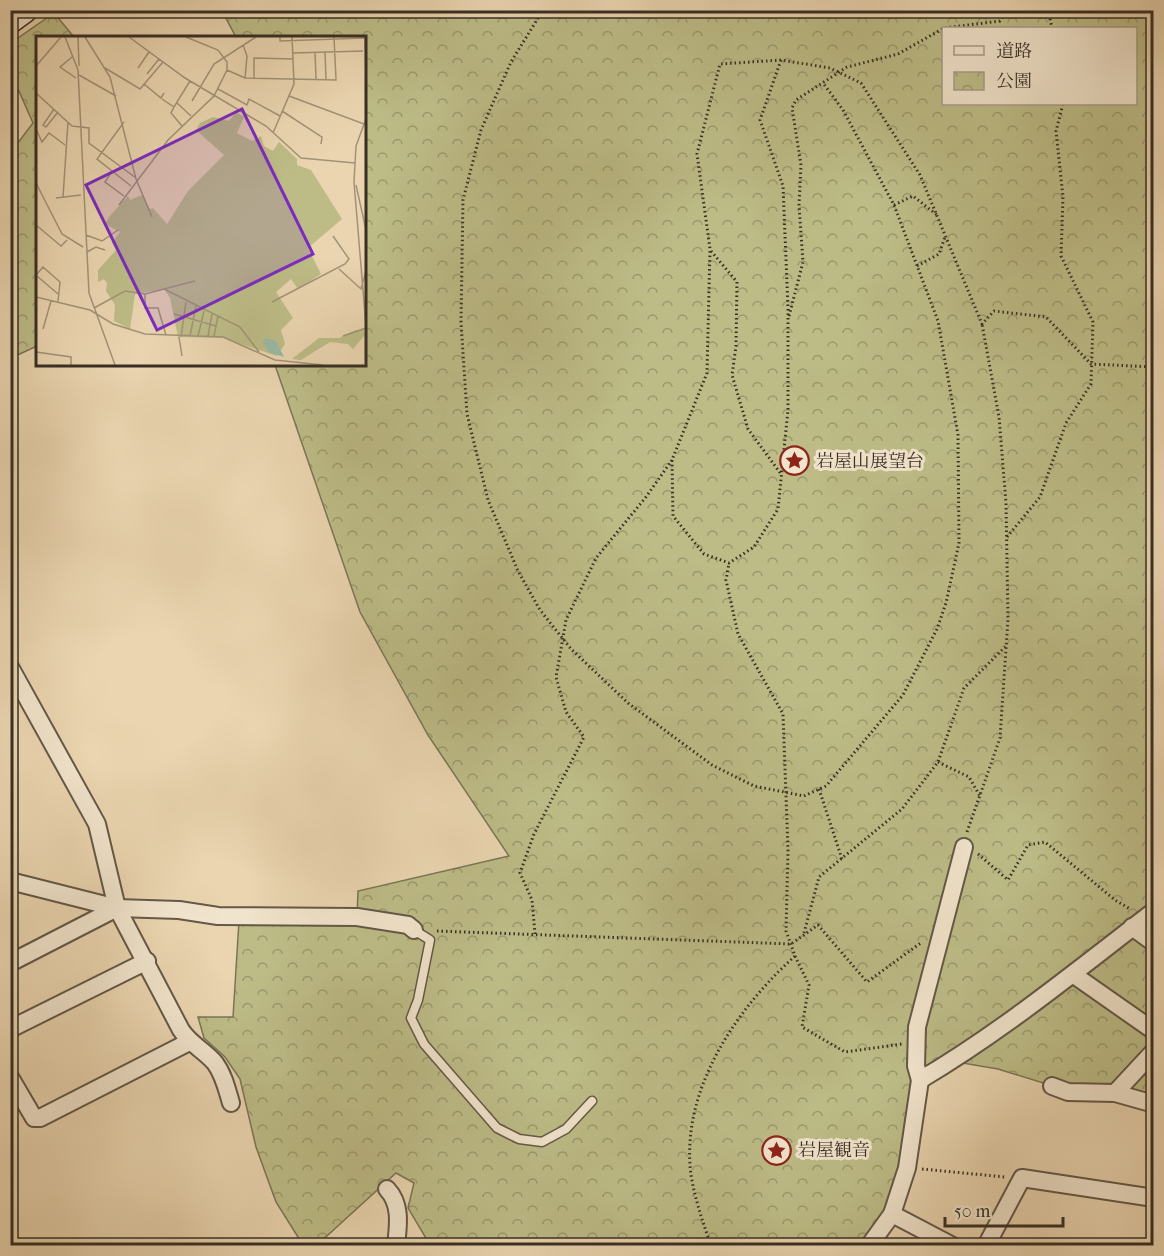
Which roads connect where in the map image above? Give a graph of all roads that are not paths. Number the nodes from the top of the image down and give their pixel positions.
1 (26, 10) edge
2 (10, 21) edge
3 (10, 667) edge
4 (964, 847) road end
5 (10, 881) edge
6 (117, 908) junction
7 (1144, 918) edge
8 (414, 930) joint
9 (1154, 942) edge
10 (147, 961) junction
11 (10, 963) edge
12 (1074, 975) junction
13 (10, 1029) edge
14 (1154, 1031) edge
15 (189, 1042) junction
16 (1154, 1050) edge
17 (10, 1077) edge
18 (920, 1080) junction
19 (1052, 1086) dead end
20 (1115, 1093) junction
21 (592, 1101) dead end
22 (231, 1103) dead end
23 (1154, 1104) edge
24 (387, 1189) dead end
25 (1154, 1197) edge
26 (892, 1214) junction
27 (396, 1245) edge
28 (869, 1245) edge
29 (953, 1245) edge
30 (986, 1245) edge

1 - 2 street
3 - 6 street
4 - 18 street
5 - 6 street
6 - 8 street
6 - 10 street
6 - 11 street
7 - 9 street
7 - 12 street
8 - 21 lane
10 - 13 street
10 - 15 street
12 - 14 street
12 - 18 street
15 - 17 street
15 - 22 street
16 - 20 street
18 - 26 street
19 - 20 street
20 - 23 street
24 - 27 street
25 - 30 street
26 - 28 street
26 - 29 street

